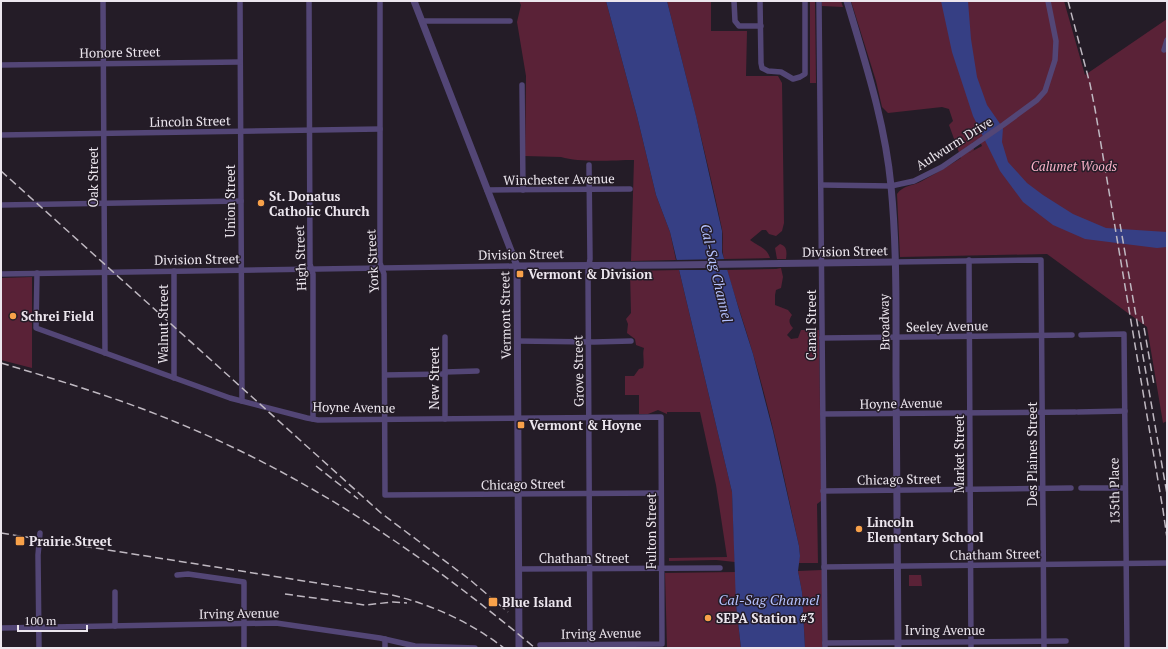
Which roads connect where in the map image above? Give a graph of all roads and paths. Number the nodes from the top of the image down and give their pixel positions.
1 (103, 1) edge
2 (240, 1) edge
3 (309, 1) edge
4 (380, 1) edge
5 (414, 1) edge
6 (734, 1) edge
7 (760, 1) edge
8 (805, 1) edge
9 (819, 1) edge
10 (847, 1) edge
11 (1048, 1) edge
12 (422, 21) junction
13 (510, 21) dead end
14 (760, 26) junction
15 (1167, 40) edge
16 (1164, 50) dead end
17 (240, 62) junction
18 (103, 63) junction
19 (1, 65) edge
20 (522, 85) dead end
21 (380, 129) junction
22 (309, 130) junction
23 (240, 131) junction
24 (104, 133) junction
25 (1, 134) edge
26 (589, 165) dead end
27 (822, 185) junction
28 (891, 186) junction
29 (630, 189) dead end
30 (488, 190) junction
31 (523, 190) junction
32 (590, 190) junction
33 (241, 201) junction
34 (104, 203) junction
35 (1, 205) edge
36 (969, 260) junction
37 (1041, 260) joint
38 (895, 262) junction
39 (822, 263) junction
40 (517, 266) junction
41 (589, 266) junction
42 (382, 268) junction
43 (311, 269) junction
44 (241, 270) junction
45 (174, 271) junction
46 (104, 272) junction
47 (37, 273) junction
48 (1, 274) edge
49 (1081, 334) dead end
50 (1072, 335) dead end
51 (445, 336) dead end
52 (969, 336) junction
53 (1042, 336) junction
54 (896, 337) junction
55 (822, 338) junction
56 (517, 341) junction
57 (631, 341) dead end
58 (589, 342) junction
59 (105, 353) junction
60 (478, 371) dead end
61 (445, 373) junction
62 (385, 374) junction
63 (174, 378) junction
64 (242, 401) junction
65 (1125, 411) junction
66 (1043, 412) junction
67 (970, 413) junction
68 (823, 414) junction
69 (897, 414) junction
70 (661, 417) joint
71 (518, 418) junction
72 (590, 418) junction
73 (313, 419) junction
74 (445, 419) junction
75 (385, 420) junction
76 (1043, 488) junction
77 (1071, 488) dead end
78 (1080, 488) dead end
79 (1125, 488) junction
80 (970, 489) junction
81 (897, 490) junction
82 (823, 491) junction
83 (661, 493) junction
84 (590, 494) junction
85 (385, 495) joint
86 (518, 495) junction
87 (40, 533) dead end
88 (1126, 563) junction
89 (1167, 563) edge
90 (1043, 564) junction
91 (971, 565) junction
92 (898, 566) junction
93 (824, 567) junction
94 (662, 568) junction
95 (720, 568) dead end
96 (519, 569) junction
97 (590, 569) junction
98 (177, 575) dead end
99 (114, 592) dead end
100 (244, 624) junction
101 (115, 626) junction
102 (38, 627) junction
103 (1, 628) edge
104 (385, 639) junction
105 (971, 641) junction
106 (1044, 641) junction
107 (1066, 641) dead end
108 (662, 644) joint
109 (540, 645) dead end
110 (825, 645) edge
111 (898, 645) edge
112 (590, 646) edge
113 (450, 647) edge
114 (39, 648) edge
115 (244, 648) edge
116 (385, 648) edge
117 (475, 648) edge
118 (519, 648) edge
119 (971, 648) edge
120 (1044, 648) edge
121 (1127, 648) edge

1 - 18 street, Oak Street
2 - 17 street, Union Street
3 - 22 street, High Street
4 - 21 street, York Street
5 - 12 street, Vermont Street
6 - 14 street
7 - 14 street
8 - 14 street
9 - 27 street, Canal Street
10 - 28 street, Broadway
11 - 28 street, Aulwurm Drive
12 - 13 street
12 - 30 street, Vermont Street
15 - 16 street
17 - 18 street, Honore Street
17 - 23 street, Union Street
18 - 19 street, Honore Street
18 - 24 street, Oak Street
20 - 31 street
21 - 22 street, Lincoln Street
21 - 42 street, York Street
22 - 23 street, Lincoln Street
22 - 43 street, High Street
23 - 24 street, Lincoln Street
23 - 33 street, Union Street
24 - 25 street, Lincoln Street
24 - 34 street, Oak Street
26 - 32 street, Grove Street
27 - 28 street, Aulwurm Drive
27 - 39 street, Canal Street
28 - 38 street, Broadway
29 - 32 street, Winchester Avenue
30 - 31 street, Winchester Avenue
30 - 40 street, Vermont Street
31 - 32 street, Winchester Avenue
32 - 41 street, Grove Street
33 - 34 street
33 - 44 street, Union Street
34 - 35 street
34 - 46 street, Oak Street
36 - 37 street, Division Street
36 - 38 street, Division Street
36 - 52 street, Market Street
37 - 53 street, Des Plaines Street
38 - 39 street, Division Street
38 - 54 street, Broadway
39 - 41 street, Division Street
39 - 55 street, Canal Street
40 - 41 street, Division Street
40 - 42 street, Division Street
40 - 56 street, Vermont Street
41 - 58 street, Grove Street
42 - 43 street, Division Street
42 - 62 street, York Street
43 - 44 street, Division Street
43 - 73 street, High Street
44 - 45 street, Division Street
44 - 64 street, Union Street
45 - 46 street, Division Street
45 - 63 street, Walnut Street
46 - 47 street, Division Street
46 - 59 street, Oak Street
47 - 48 street, Division Street
47 - 59 street, Hoyne Avenue
49 - 65 street, 135th Place
50 - 53 street, Seeley Avenue
51 - 61 street, New Street
52 - 53 street, Seeley Avenue
52 - 54 street, Seeley Avenue
52 - 67 street, Market Street
53 - 66 street, Des Plaines Street
54 - 55 street, Seeley Avenue
54 - 69 street, Broadway
55 - 68 street, Canal Street
56 - 58 street
56 - 71 street, Vermont Street
57 - 58 street
58 - 72 street, Grove Street
59 - 63 street, Hoyne Avenue
60 - 61 street
61 - 62 street
61 - 74 street, New Street
62 - 75 street, York Street
63 - 64 street, Hoyne Avenue
64 - 73 street, Hoyne Avenue
65 - 66 street, Hoyne Avenue
65 - 79 street, 135th Place
66 - 67 street, Hoyne Avenue
66 - 76 street, Des Plaines Street
67 - 69 street, Hoyne Avenue
67 - 80 street, Market Street
68 - 69 street, Hoyne Avenue
68 - 82 street, Canal Street
69 - 81 street, Broadway
70 - 72 street, Hoyne Avenue
70 - 83 street, Fulton Street
71 - 72 street, Hoyne Avenue
71 - 74 street, Hoyne Avenue
71 - 86 street, Vermont Street
72 - 84 street, Grove Street
73 - 75 street, Hoyne Avenue
74 - 75 street, Hoyne Avenue
75 - 85 street, York Street
76 - 77 street, Chicago Street
76 - 80 street, Chicago Street
76 - 90 street, Des Plaines Street
78 - 79 street
79 - 88 street, 135th Place
80 - 81 street, Chicago Street
80 - 91 street, Market Street
81 - 82 street, Chicago Street
81 - 92 street, Broadway
82 - 93 street, Canal Street
83 - 84 street, Chicago Street
83 - 94 street, Fulton Street
84 - 86 street, Chicago Street
84 - 97 street, Grove Street
85 - 86 street, Chicago Street
86 - 96 street, Vermont Street
87 - 102 street
88 - 89 street, Chatham Street
88 - 90 street, Chatham Street
88 - 121 street, 135th Place
90 - 91 street, Chatham Street
90 - 106 street, Des Plaines Street
91 - 92 street, Chatham Street
91 - 105 street, Market Street
92 - 93 street, Chatham Street
92 - 111 street, Broadway
93 - 110 street, Canal Street
94 - 95 street, Chatham Street
94 - 97 street, Chatham Street
94 - 108 street, Fulton Street
96 - 97 street, Chatham Street
96 - 118 street, Vermont Street
97 - 112 street, Grove Street
98 - 100 street
99 - 101 street
100 - 101 street, Irving Avenue
100 - 104 street, Irving Avenue
100 - 115 street
101 - 102 street, Irving Avenue
102 - 103 street, Irving Avenue
102 - 114 street
104 - 113 street, Irving Avenue
104 - 116 street
105 - 106 street, Irving Avenue
105 - 111 street, Irving Avenue
105 - 119 street, Market Street
106 - 107 street, Irving Avenue
106 - 120 street, Des Plaines Street
108 - 112 street, Irving Avenue
109 - 112 street, Irving Avenue
110 - 111 street, Irving Avenue
113 - 117 street, Irving Avenue

